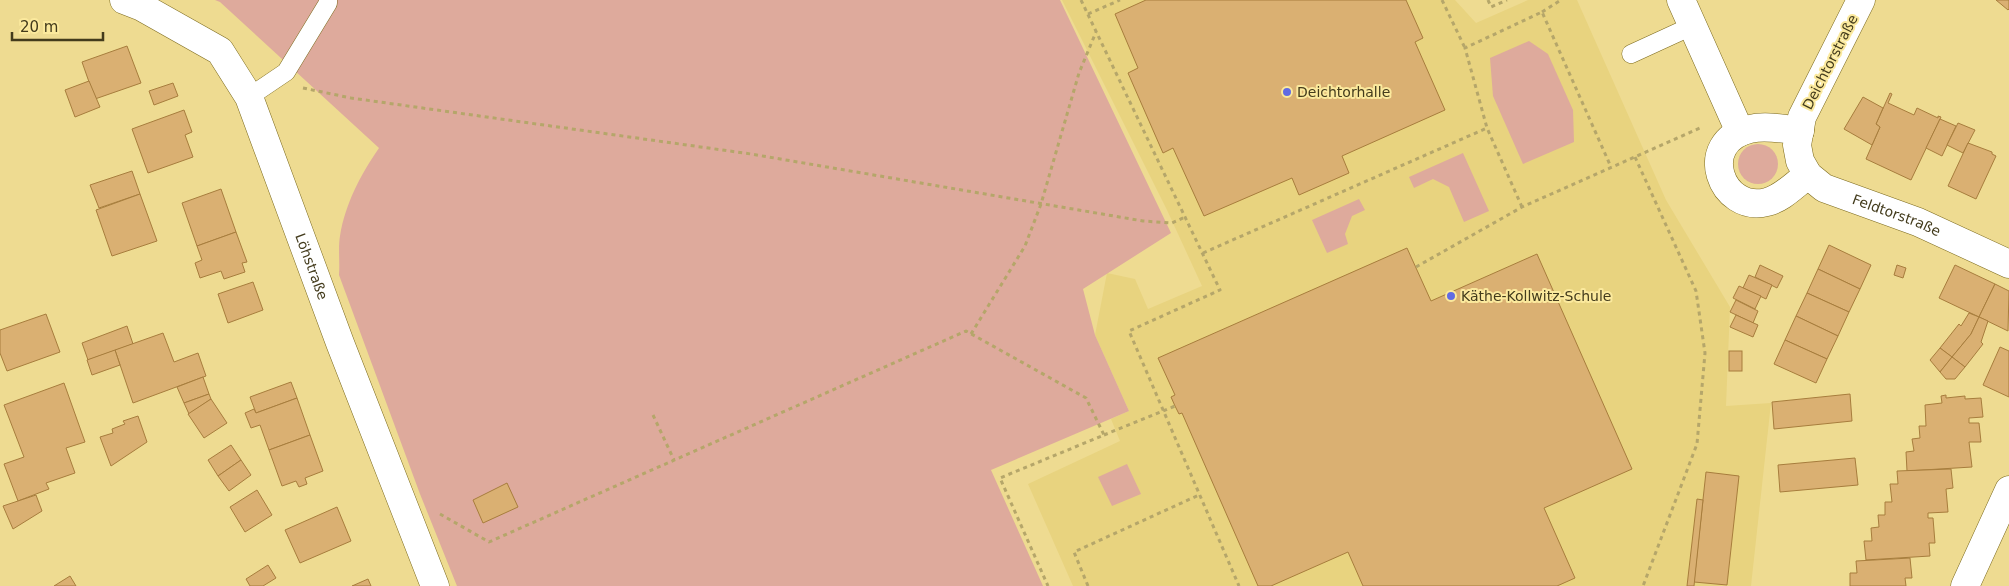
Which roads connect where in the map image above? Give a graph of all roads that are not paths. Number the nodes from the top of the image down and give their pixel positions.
1 (124, 0) edge
2 (328, 0) edge
3 (1681, 0) edge
4 (1861, 0) edge
5 (1692, 26) junction
6 (1631, 54) dead end
7 (249, 97) junction
8 (1740, 132) junction
9 (1802, 153) junction
10 (2009, 264) edge
11 (2009, 490) edge
12 (434, 586) edge
13 (1965, 586) edge

1 - 7 street, Löhstraße
2 - 7 lane
3 - 5 street
4 - 9 street, Deichtorstraße
5 - 6 lane
5 - 8 street
7 - 12 street, Löhstraße
8 - 9 street
8 - 9 street
9 - 10 street, Feldtorstraße
11 - 13 street

